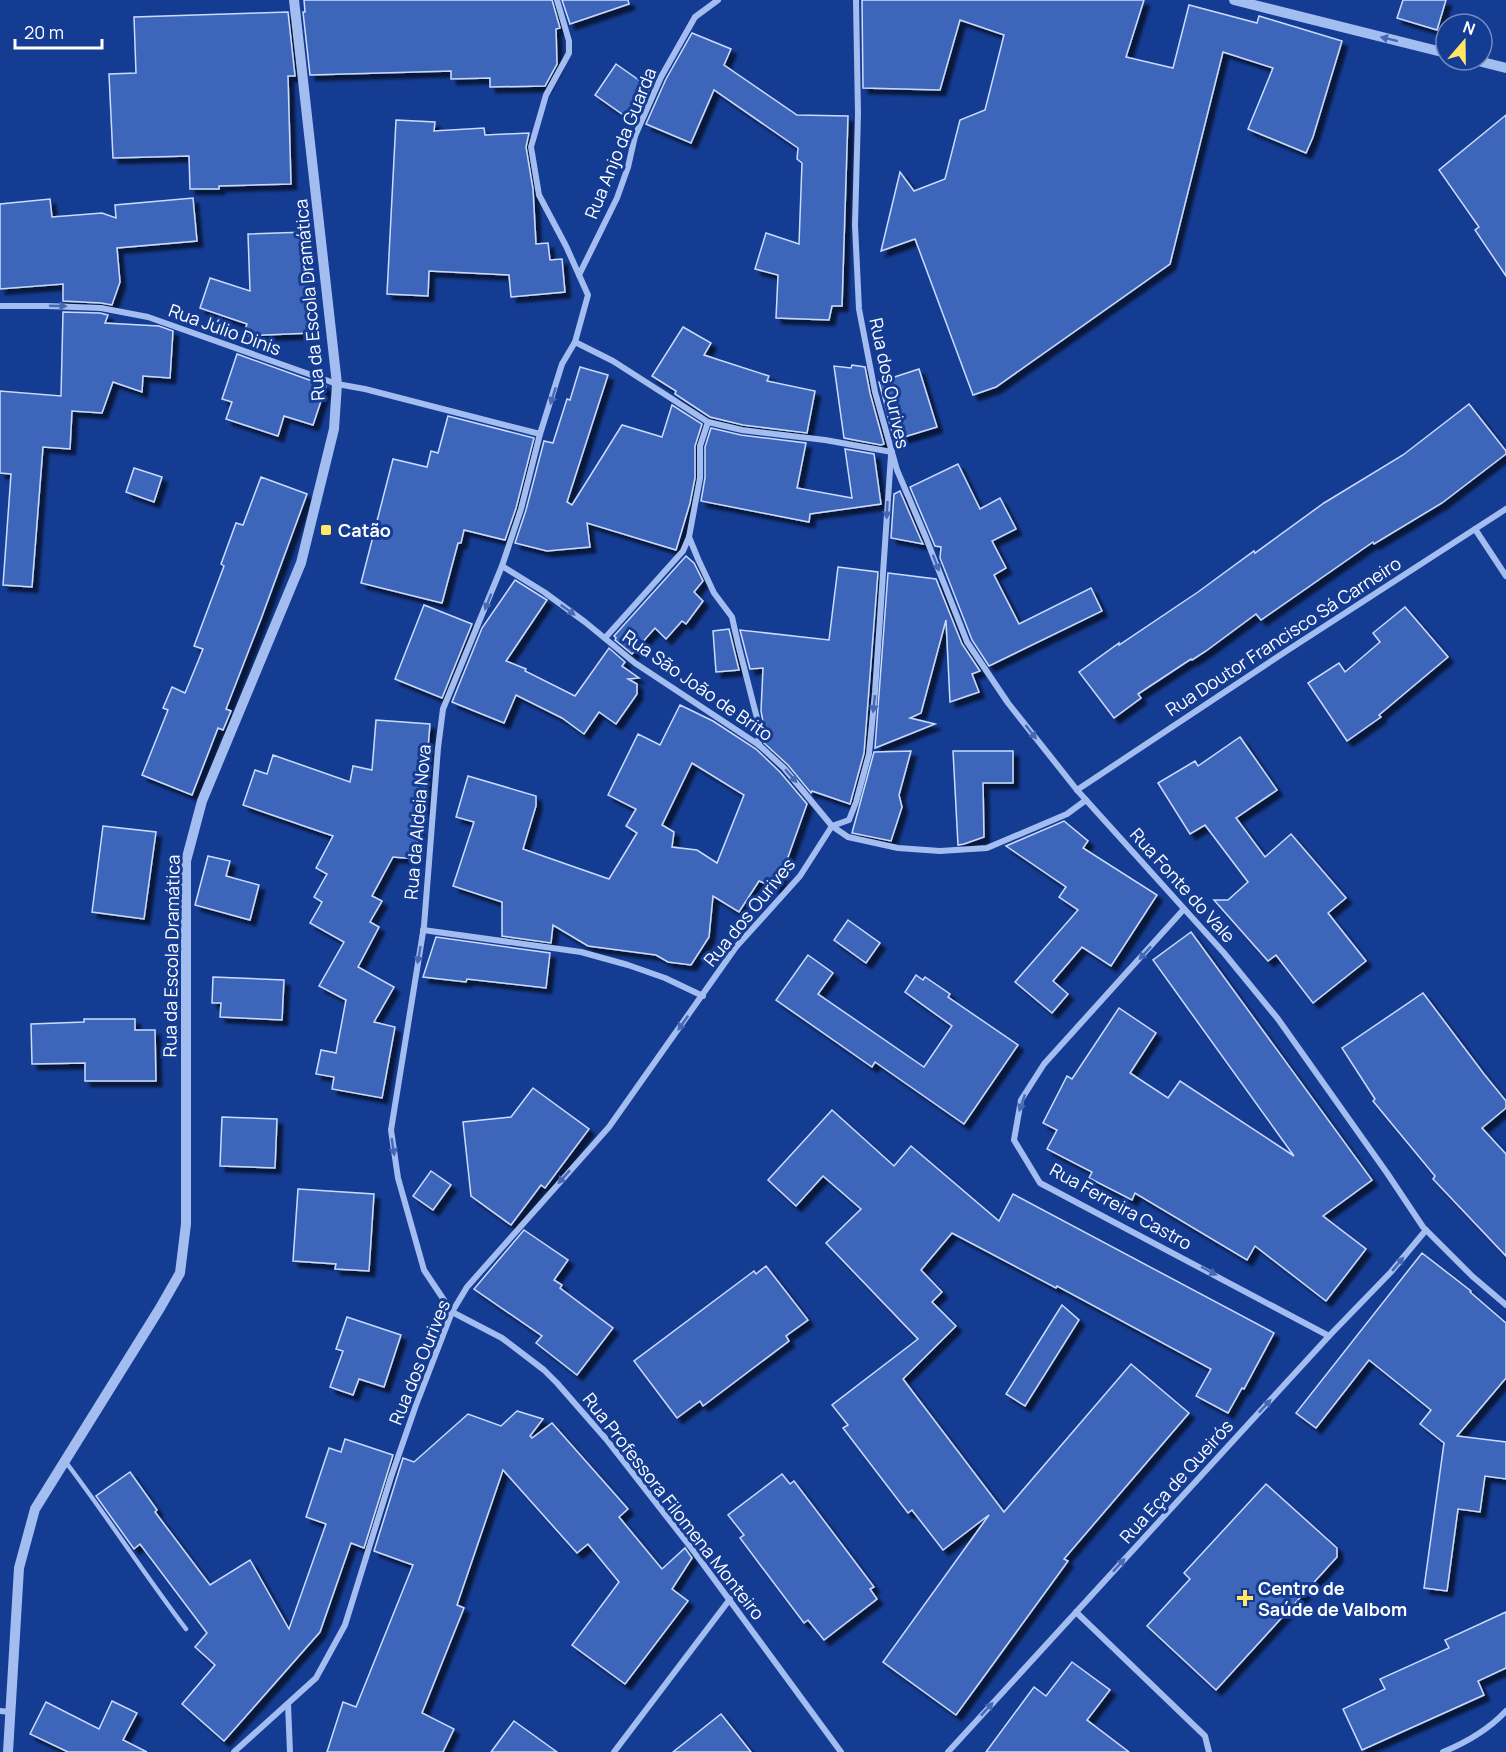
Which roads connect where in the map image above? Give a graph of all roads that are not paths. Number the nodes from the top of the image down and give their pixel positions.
1 (294, 0) edge
2 (557, 0) edge
3 (718, 0) edge
4 (856, 0) edge
5 (1234, 0) edge
6 (1434, 50) edge
7 (579, 274) junction
8 (0, 306) edge
9 (575, 342) junction
10 (337, 384) junction
11 (708, 422) junction
12 (540, 434) junction
13 (892, 452) junction
14 (1506, 509) edge
15 (1475, 529) junction
16 (689, 537) junction
17 (502, 566) junction
18 (1506, 576) edge
19 (605, 638) junction
20 (759, 744) junction
21 (1077, 790) junction
22 (1086, 800) junction
23 (832, 826) junction
24 (1184, 909) junction
25 (423, 930) junction
26 (703, 996) junction
27 (1426, 1230) junction
28 (1506, 1305) edge
29 (452, 1312) junction
30 (1329, 1336) junction
31 (64, 1461) junction
32 (730, 1599) junction
33 (1076, 1612) junction
34 (186, 1629) dead end
35 (288, 1704) junction
36 (5, 1711) edge
37 (1506, 1711) edge
38 (8, 1752) edge
39 (234, 1752) edge
40 (290, 1752) edge
41 (614, 1752) edge
42 (841, 1752) edge
43 (948, 1752) edge
44 (1209, 1752) edge
45 (1443, 1752) edge

1 - 10 street, Rua da Escola Dramática
2 - 7 street, Rua da Aldeia Nova
3 - 7 street, Rua Anjo da Guarda
4 - 13 street, Rua dos Ourives
6 -> 5 street
7 - 9 street, Rua da Aldeia Nova
8 -> 10 street, Rua Júlio Dinis
9 - 11 street
9 -> 12 street, Rua da Aldeia Nova
10 - 12 street, Rua Júlio Dinis
10 - 31 street, Rua da Escola Dramática
11 - 13 street
11 - 16 street
12 - 17 street, Rua da Aldeia Nova
13 -> 21 street, Rua Fonte do Vale
13 -> 23 street, Rua dos Ourives
14 - 15 street, Rua Doutor Francisco Sá Carneiro
15 - 18 street
15 - 21 street, Rua Doutor Francisco Sá Carneiro
16 - 19 street
16 - 20 street
17 -> 19 street, Rua São João de Brito
17 -> 25 street, Rua da Aldeia Nova
19 - 20 street, Rua São João de Brito
20 -> 23 street, Rua São João de Brito
21 - 22 street, Rua Fonte do Vale
22 - 23 street
22 - 24 street, Rua Fonte do Vale
23 - 26 street, Rua dos Ourives
24 - 27 street, Rua Fonte do Vale
24 -> 30 street, Rua Ferreira Castro
25 - 26 street
25 -> 29 street, Rua da Aldeia Nova
26 -> 29 street, Rua dos Ourives
27 - 28 street, Rua Fonte do Vale
30 -> 27 street, Rua Eça de Queirós
29 - 32 street, Rua Professora Filomena Monteiro
29 - 35 street, Rua dos Ourives
33 -> 30 street, Rua Eça de Queirós
31 - 34 lane
31 - 36 street, Rua da Escola Dramática
32 - 41 street
32 - 42 street, Rua Professora Filomena Monteiro
43 -> 33 street, Rua Eça de Queirós
33 - 44 street
35 - 39 street, Rua dos Ourives
35 - 40 street
36 - 38 street, Rua da Escola Dramática
37 - 45 street

